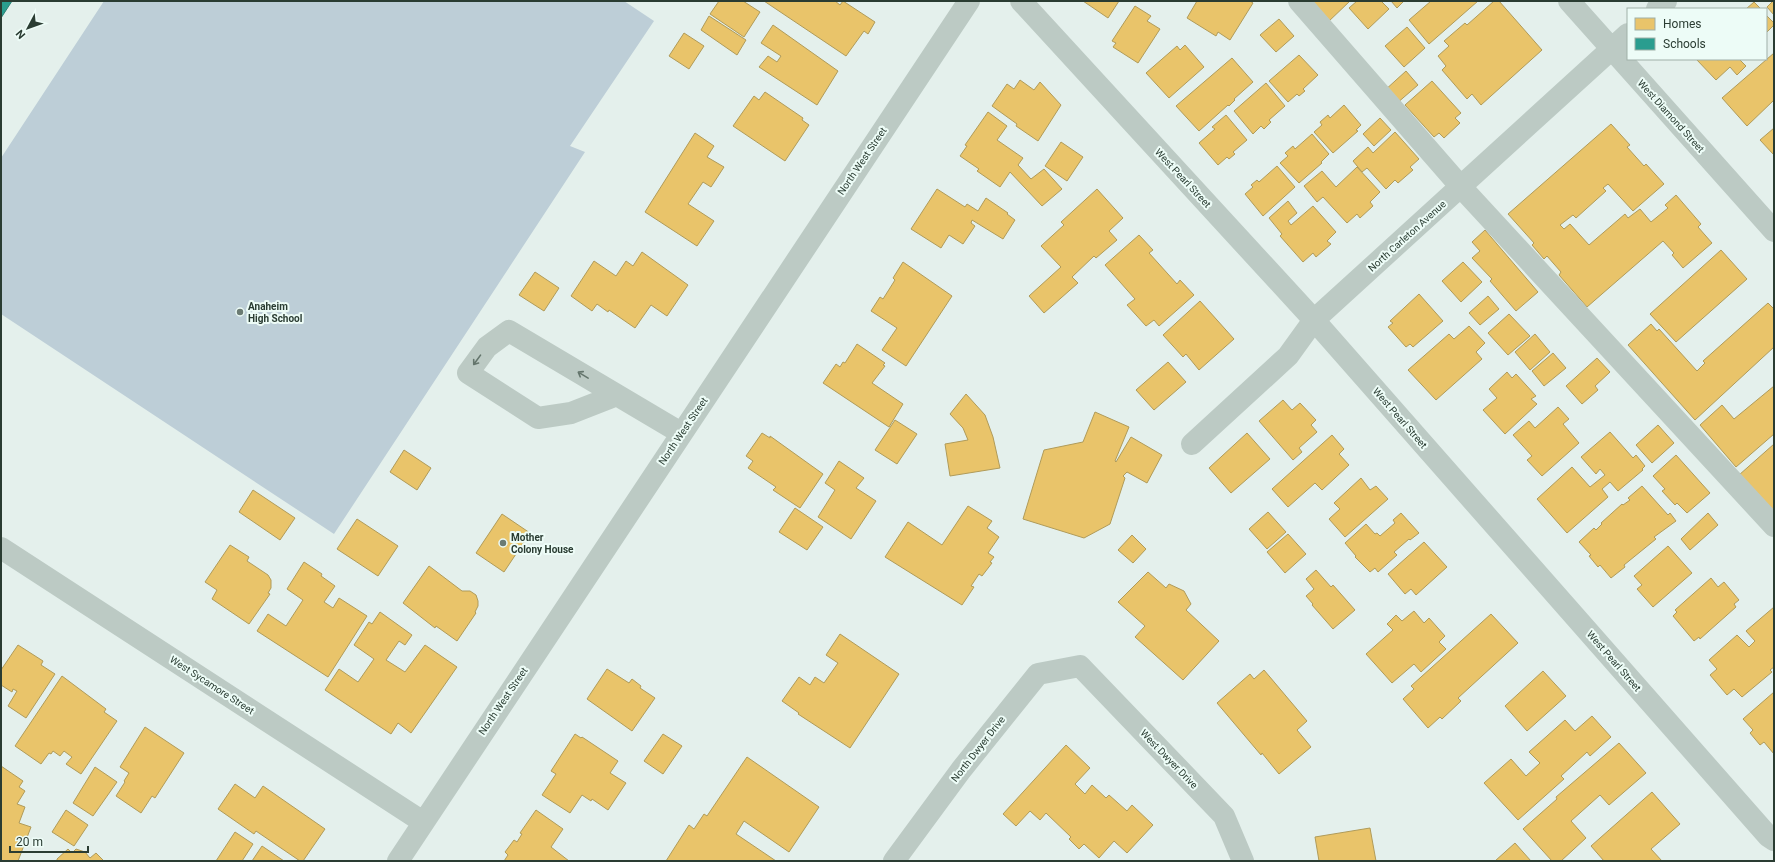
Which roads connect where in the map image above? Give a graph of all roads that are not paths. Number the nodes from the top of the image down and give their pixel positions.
1 (1021, 1) edge
2 (1300, 1) edge
3 (1568, 1) edge
4 (1666, 1) edge
5 (964, 3) edge
6 (1658, 8) edge
7 (1627, 35) edge
8 (1611, 49) junction
9 (1462, 187) junction
10 (1774, 231) edge
11 (1314, 320) junction
12 (617, 395) junction
13 (681, 433) junction
14 (1192, 444) dead end
15 (1774, 526) edge
16 (1, 548) edge
17 (1080, 666) joint
18 (423, 822) junction
19 (1774, 840) edge
20 (398, 861) edge
21 (894, 861) edge
22 (1243, 861) edge

1 - 11 street, West Pearl Street
2 - 9 street
3 - 8 street, West Diamond Street
4 - 6 street
5 - 13 street, North West Street
7 - 8 street, North Carleton Avenue
8 - 9 street, North Carleton Avenue
8 - 10 street, West Diamond Street
9 - 11 street, North Carleton Avenue
9 - 15 street
11 - 14 street, North Carleton Avenue
11 - 19 street, West Pearl Street
12 -> 12 street
12 - 13 street
13 - 18 street, North West Street
16 - 18 street, West Sycamore Street
17 - 21 street, North Dwyer Drive
17 - 22 street, West Dwyer Drive
18 - 20 street, North West Street

